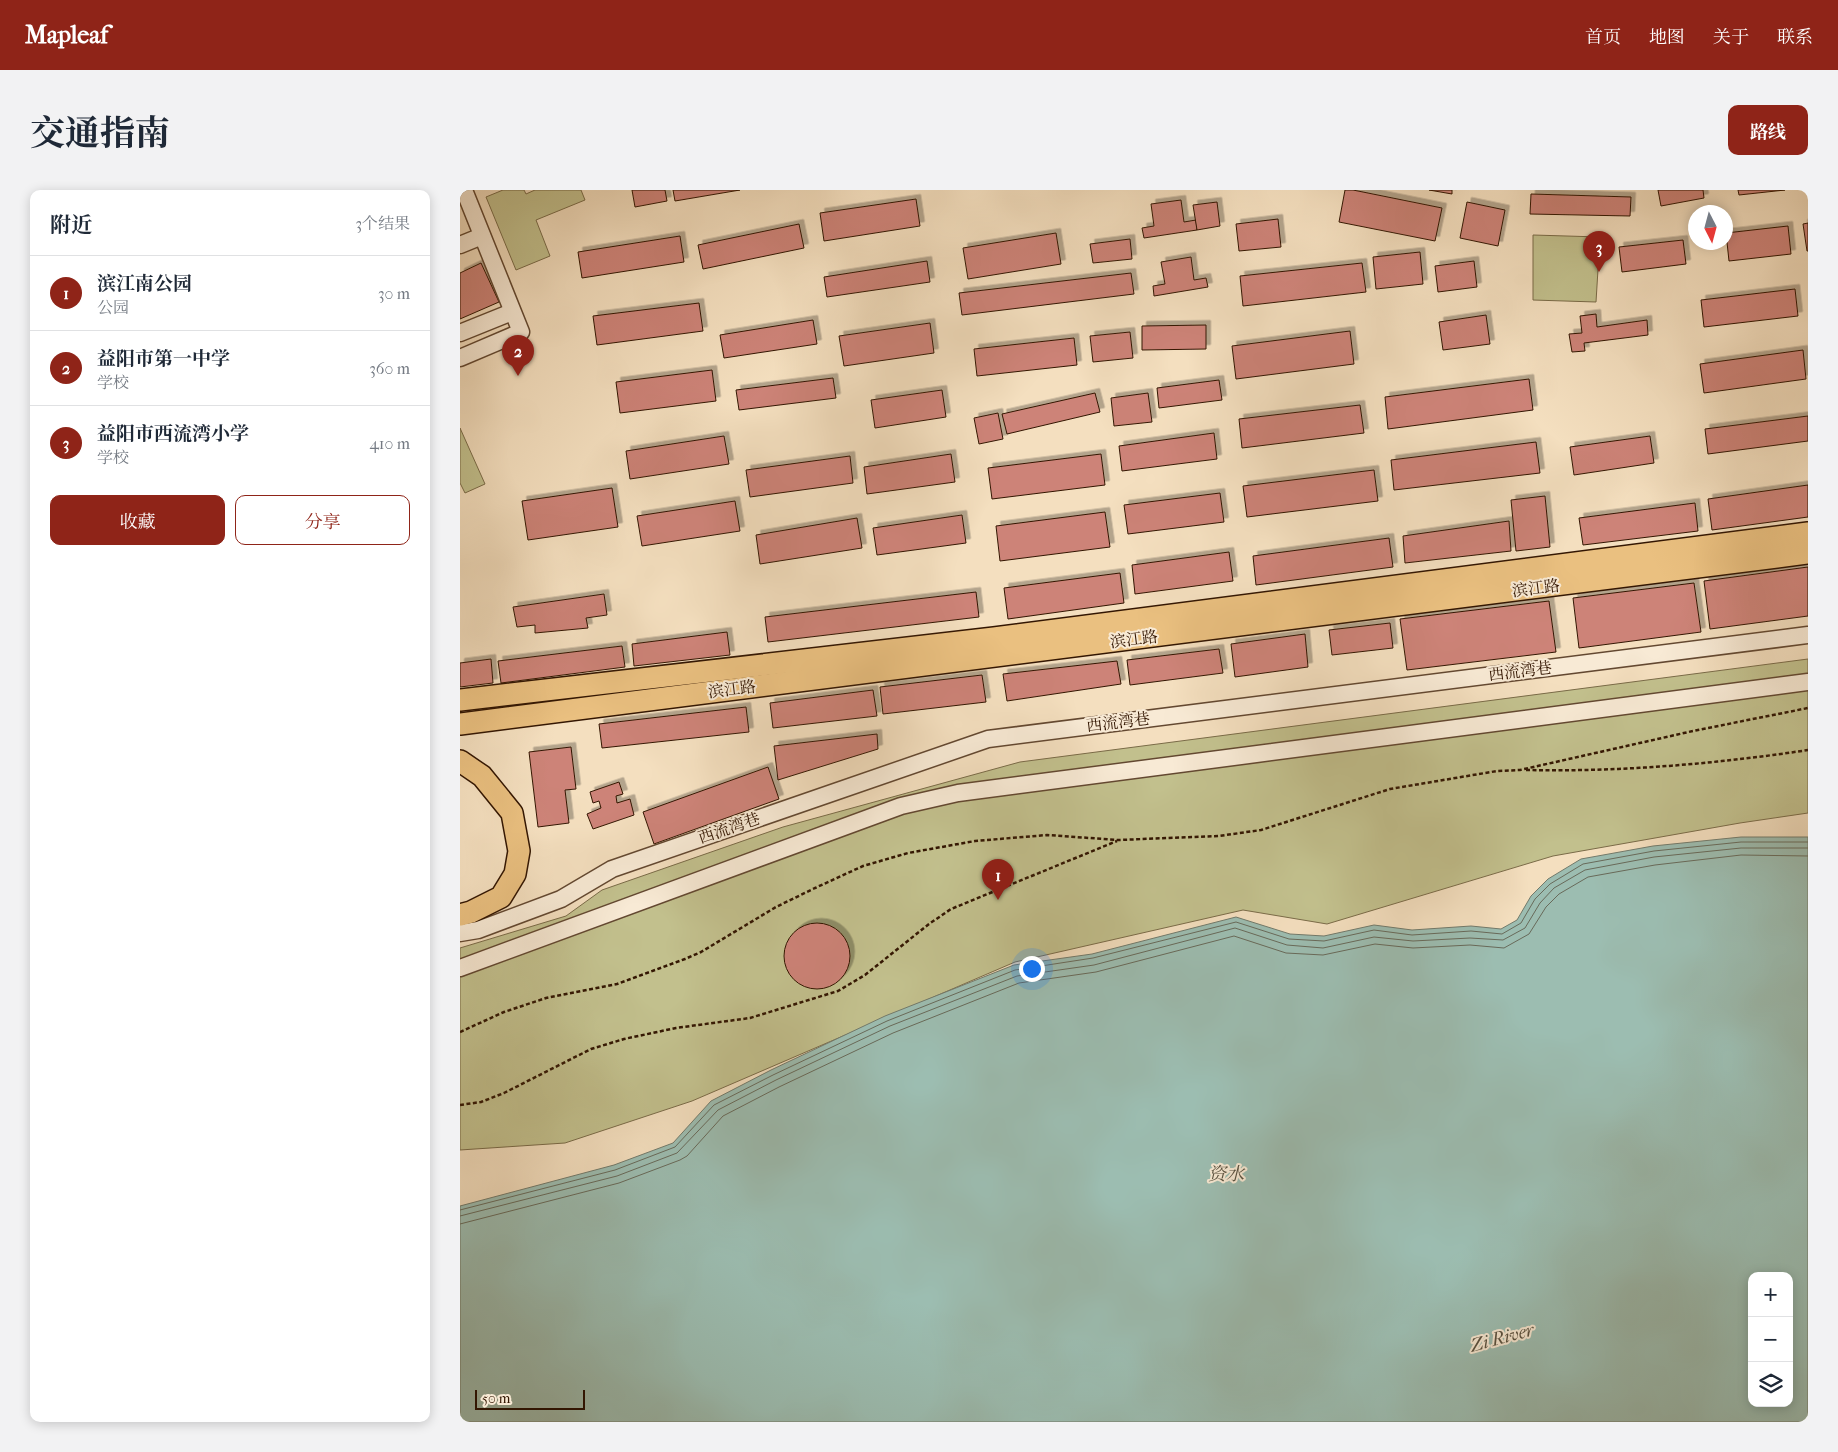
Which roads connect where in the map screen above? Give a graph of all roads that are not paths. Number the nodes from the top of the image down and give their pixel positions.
1 (464, 190) edge
2 (482, 236) junction
3 (460, 245) edge
4 (512, 312) junction
5 (460, 333) edge
6 (460, 358) edge
7 (1808, 532) edge
8 (1808, 554) edge
9 (1808, 635) edge
10 (1808, 682) edge
11 (460, 700) edge
12 (460, 724) edge
13 (460, 761) edge
14 (460, 915) edge
15 (460, 933) edge
16 (460, 968) edge

1 - 2 street
2 - 3 street
2 - 4 street
4 - 5 street
4 - 6 street
7 - 11 main road, 滨江路
8 - 12 main road, 滨江路
9 - 15 street, 西流湾巷
10 - 16 street
13 - 14 main road

